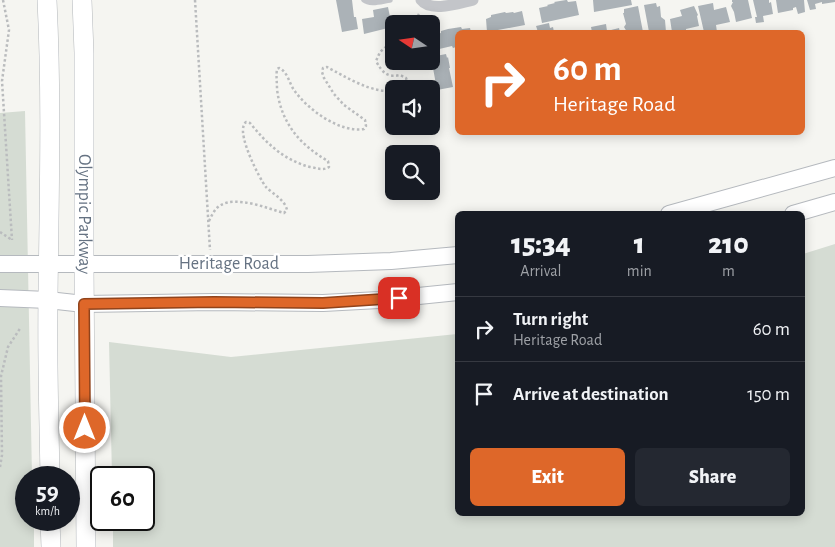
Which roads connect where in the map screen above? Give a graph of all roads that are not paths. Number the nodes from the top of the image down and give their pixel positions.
1 (47, 0) edge
2 (82, 0) edge
3 (364, 0) edge
4 (390, 0) edge
5 (473, 0) edge
6 (422, 2) edge
7 (835, 168) edge
8 (835, 202) edge
9 (680, 211) edge
10 (804, 211) edge
11 (455, 255) edge
12 (0, 264) edge
13 (49, 264) junction
14 (84, 264) junction
15 (455, 292) edge
16 (0, 298) edge
17 (48, 300) junction
18 (84, 304) junction
19 (50, 466) edge
20 (50, 531) edge
21 (51, 547) edge
22 (86, 547) edge

1 - 13 main road, Olympic Parkway
2 - 14 main road, Olympic Parkway
3 - 4 lane
5 - 6 street
7 - 9 main road
8 - 10 main road
11 - 14 main road, Heritage Road
12 - 13 main road, Heritage Road
13 - 14 main road, Heritage Road
13 - 17 main road, Olympic Parkway
14 - 18 main road, Olympic Parkway
15 - 18 main road
16 - 17 main road
17 - 18 main road
17 - 19 main road, Olympic Parkway
18 - 22 main road, Olympic Parkway
20 - 21 main road

